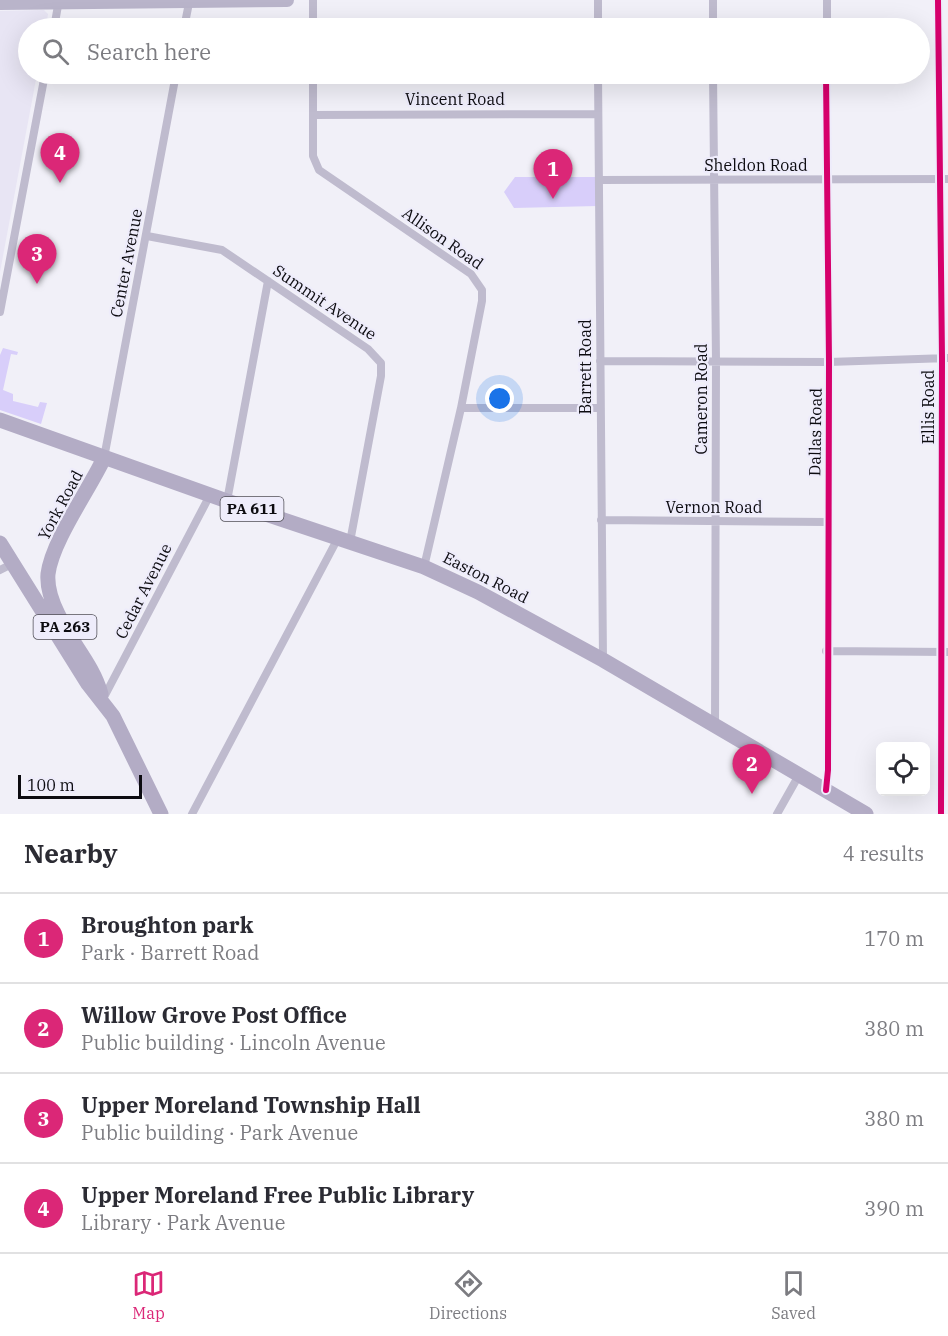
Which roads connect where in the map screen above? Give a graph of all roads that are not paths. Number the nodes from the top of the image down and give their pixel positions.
1 (286, 0) edge
2 (312, 0) edge
3 (597, 0) edge
4 (713, 0) edge
5 (827, 0) edge
6 (938, 0) edge
7 (59, 2) edge
8 (0, 3) edge
9 (189, 3) junction
10 (56, 18) edge
11 (186, 18) edge
12 (313, 18) edge
13 (598, 18) edge
14 (713, 18) edge
15 (826, 18) edge
16 (43, 84) edge
17 (174, 84) edge
18 (313, 84) edge
19 (598, 84) edge
20 (713, 84) edge
21 (826, 84) edge
22 (598, 114) junction
23 (313, 115) junction
24 (944, 179) edge
25 (599, 180) junction
26 (825, 180) junction
27 (713, 181) junction
28 (147, 236) junction
29 (268, 281) junction
30 (0, 312) edge
31 (945, 358) edge
32 (600, 361) junction
33 (716, 361) junction
34 (829, 362) junction
35 (461, 408) junction
36 (600, 408) junction
37 (0, 420) edge
38 (0, 428) edge
39 (58, 440) junction
40 (104, 458) junction
41 (210, 495) junction
42 (227, 501) junction
43 (601, 520) junction
44 (715, 522) junction
45 (827, 522) junction
46 (344, 540) junction
47 (0, 543) edge
48 (7, 566) edge
49 (424, 567) junction
50 (826, 651) junction
51 (944, 652) edge
52 (603, 660) junction
53 (103, 700) junction
54 (715, 726) junction
55 (799, 775) junction
56 (826, 790) junction
57 (196, 813) edge
58 (161, 814) edge
59 (777, 814) edge
60 (866, 814) edge
61 (941, 814) edge

1 - 9 main road
2 - 12 street
3 - 13 street
4 - 14 street
5 - 15 street
6 - 24 street, Ellis Road
7 - 8 main road
7 - 9 main road
7 - 10 street
9 - 11 street
16 - 30 street
17 - 28 street, Center Avenue
18 - 23 street, Allison Road
19 - 22 street, Barrett Road
20 - 27 street, Cameron Road
21 - 26 street, Dallas Road
22 - 23 street, Vincent Road
22 - 25 street, Barrett Road
23 - 35 street, Allison Road
24 - 26 street, Sheldon Road
24 - 31 street, Ellis Road
25 - 27 street, Sheldon Road
25 - 32 street, Barrett Road
26 - 27 street, Sheldon Road
26 - 34 street, Dallas Road
27 - 33 street, Cameron Road
28 - 29 street, Summit Avenue
28 - 40 street, Center Avenue
29 - 42 street
29 - 46 street, Summit Avenue
31 - 34 street
31 - 51 street, Ellis Road
32 - 33 street
32 - 36 street, Barrett Road
33 - 34 street
33 - 44 street, Cameron Road
34 - 45 street, Dallas Road
35 - 36 street
35 - 49 street, Allison Road
36 - 43 street, Barrett Road
37 - 39 highway, Easton Road / PA 611
38 - 39 highway, Easton Road / PA 611
39 - 40 highway, Easton Road / PA 611
40 - 41 highway, Easton Road / PA 611
40 - 53 highway, York Road / PA 263
41 - 42 highway, Easton Road / PA 611
41 - 53 street, Cedar Avenue
42 - 46 highway, Easton Road / PA 611
43 - 44 street, Vernon Road
43 - 52 street, Barrett Road
44 - 45 street, Vernon Road
44 - 54 street, Cameron Road
45 - 50 street, Dallas Road
46 - 49 highway, Easton Road / PA 611
46 - 57 street, Summit Avenue
47 - 48 highway, York Road / PA 263
48 - 53 highway, York Road / PA 263
49 - 52 highway, Easton Road / PA 611
50 - 51 street
50 - 56 street, Dallas Road
51 - 61 street, Ellis Road
52 - 54 highway, Easton Road / PA 611
53 - 58 highway, York Road / PA 263
54 - 55 highway, Easton Road / PA 611
55 - 56 highway, Easton Road / PA 611
55 - 59 street
56 - 60 highway, Easton Road / PA 611

